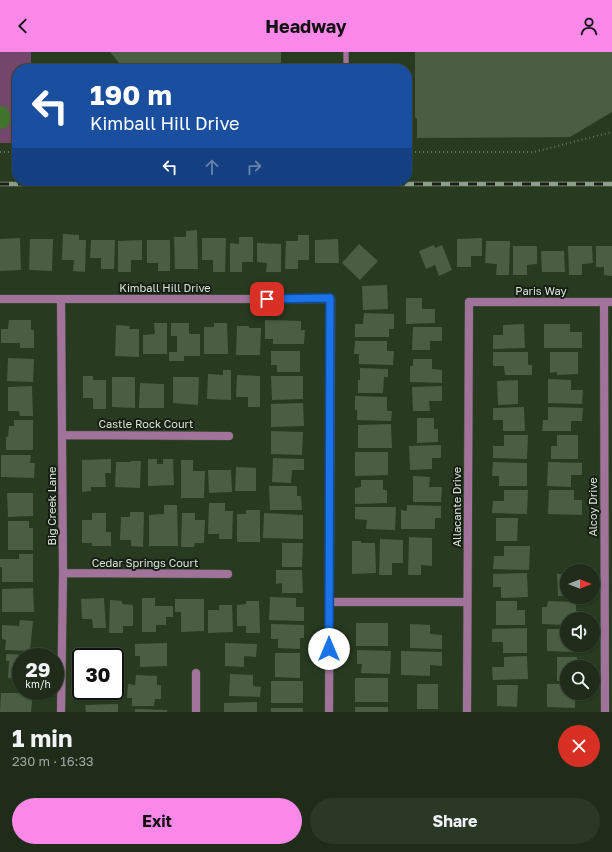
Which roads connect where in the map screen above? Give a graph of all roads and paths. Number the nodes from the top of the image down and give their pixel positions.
1 (346, 52) edge
2 (346, 64) edge
3 (612, 132) edge
4 (0, 152) edge
5 (12, 152) edge
6 (412, 152) edge
7 (0, 299) edge
8 (61, 299) junction
9 (469, 302) joint
10 (608, 302) edge
11 (63, 435) junction
12 (228, 436) dead end
13 (63, 573) junction
14 (228, 574) dead end
15 (330, 602) junction
16 (467, 602) junction
17 (608, 649) edge
18 (196, 673) dead end
19 (61, 712) edge
20 (196, 712) edge
21 (329, 712) edge
22 (467, 712) edge
23 (605, 712) edge

1 - 2 lane
3 - 6 path
4 - 5 path
7 - 8 street, Kimball Hill Drive
8 - 11 street, Big Creek Lane
8 - 15 street, Kimball Hill Drive
9 - 10 street, Paris Way
9 - 16 street, Allacante Drive
10 - 17 street, Alcoy Drive
11 - 12 street, Castle Rock Court
11 - 13 street, Big Creek Lane
13 - 14 street, Cedar Springs Court
13 - 19 street, Big Creek Lane
15 - 16 street
15 - 21 street
16 - 22 street, Allacante Drive
17 - 23 street, Alcoy Drive
18 - 20 street

